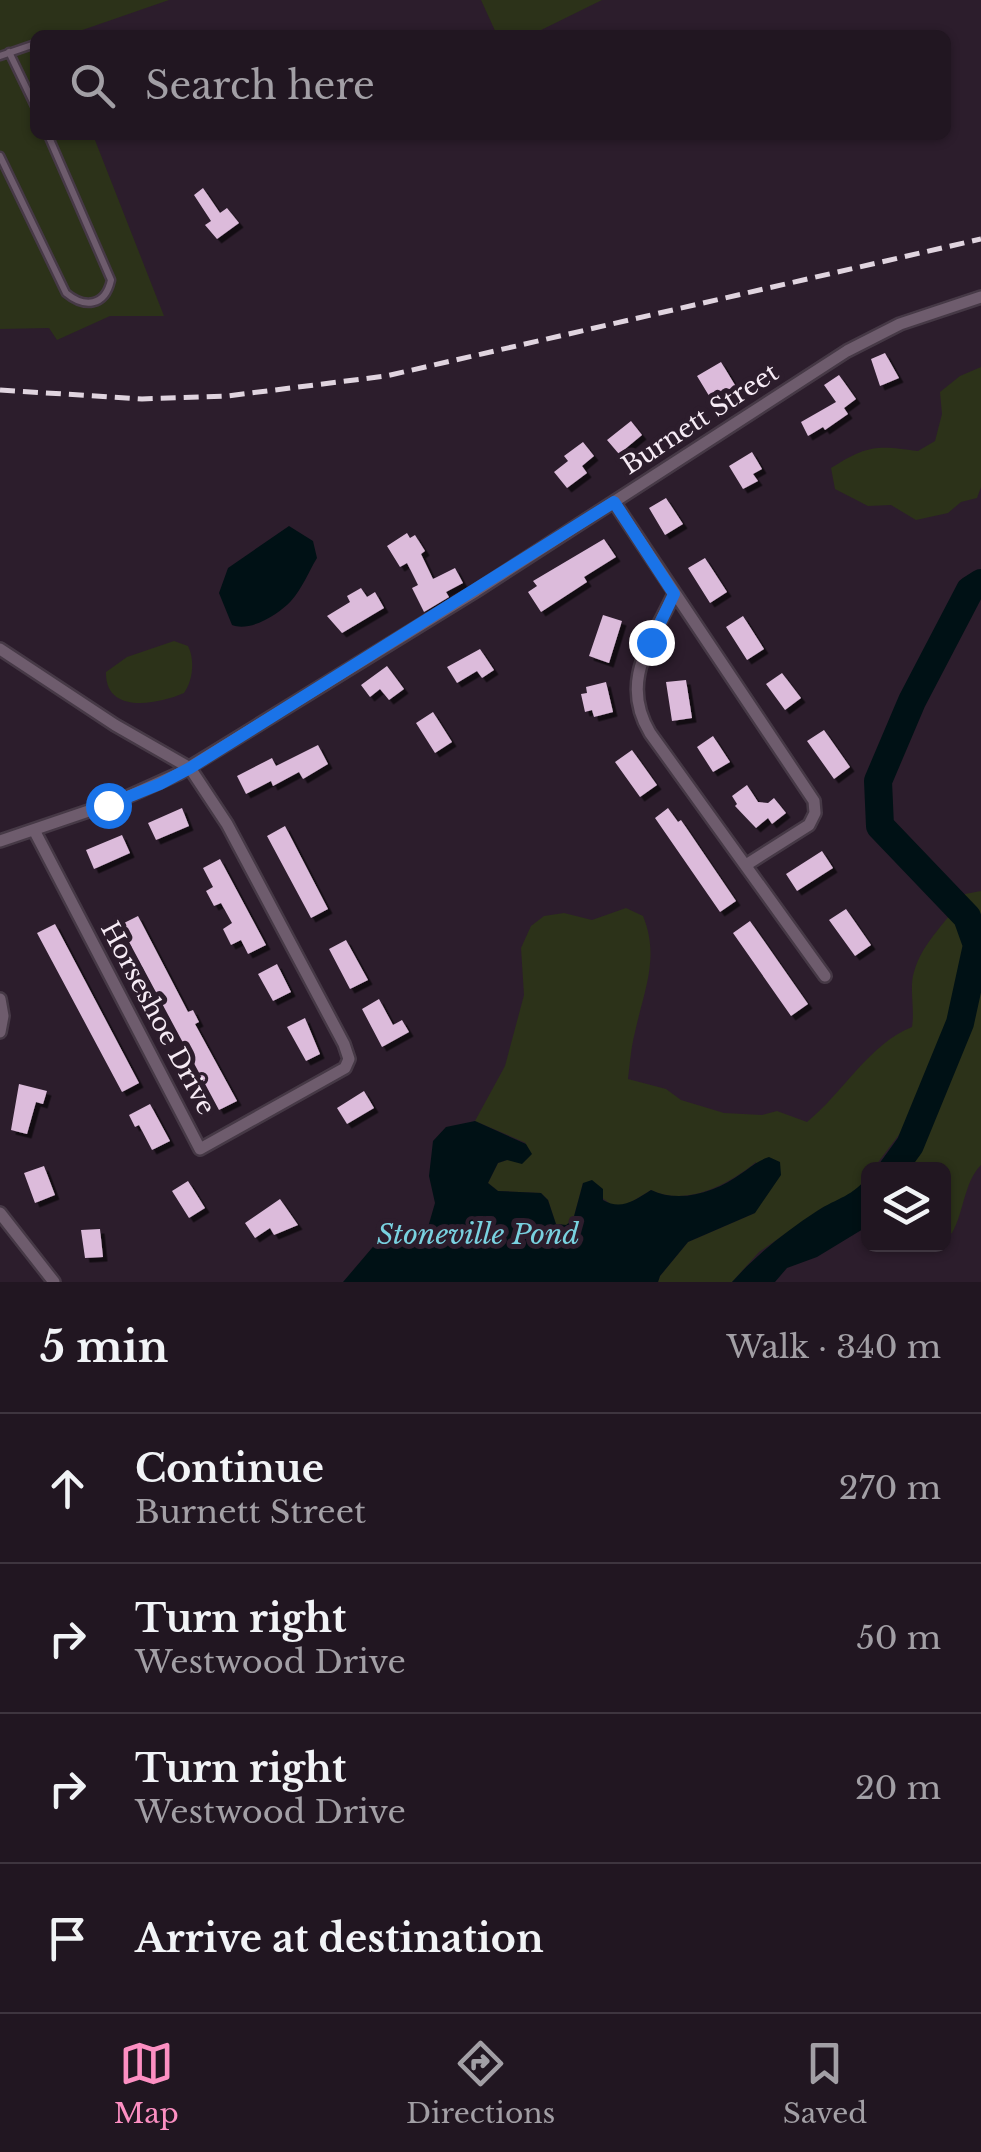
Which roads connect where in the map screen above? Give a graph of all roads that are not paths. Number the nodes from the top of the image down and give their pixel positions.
1 (30, 46) edge
2 (9, 52) junction
3 (0, 56) edge
4 (30, 96) edge
5 (50, 140) edge
6 (0, 156) edge
7 (981, 297) edge
8 (614, 502) junction
9 (674, 594) junction
10 (0, 649) edge
11 (190, 768) junction
12 (34, 830) junction
13 (0, 840) edge
14 (746, 865) junction
15 (825, 976) dead end
16 (0, 999) edge
17 (0, 1032) edge
18 (0, 1213) edge
19 (54, 1282) edge

1 - 2 lane
2 - 3 lane
2 - 4 lane
5 - 6 lane
7 - 8 street, Burnett Street
8 - 9 street
8 - 11 street, Burnett Street
9 - 14 street
9 - 14 street
10 - 11 street
11 - 12 street, Burnett Street
11 - 12 street, Horseshoe Drive
12 - 13 street, Burnett Street
14 - 15 street
16 - 17 street
18 - 19 street

